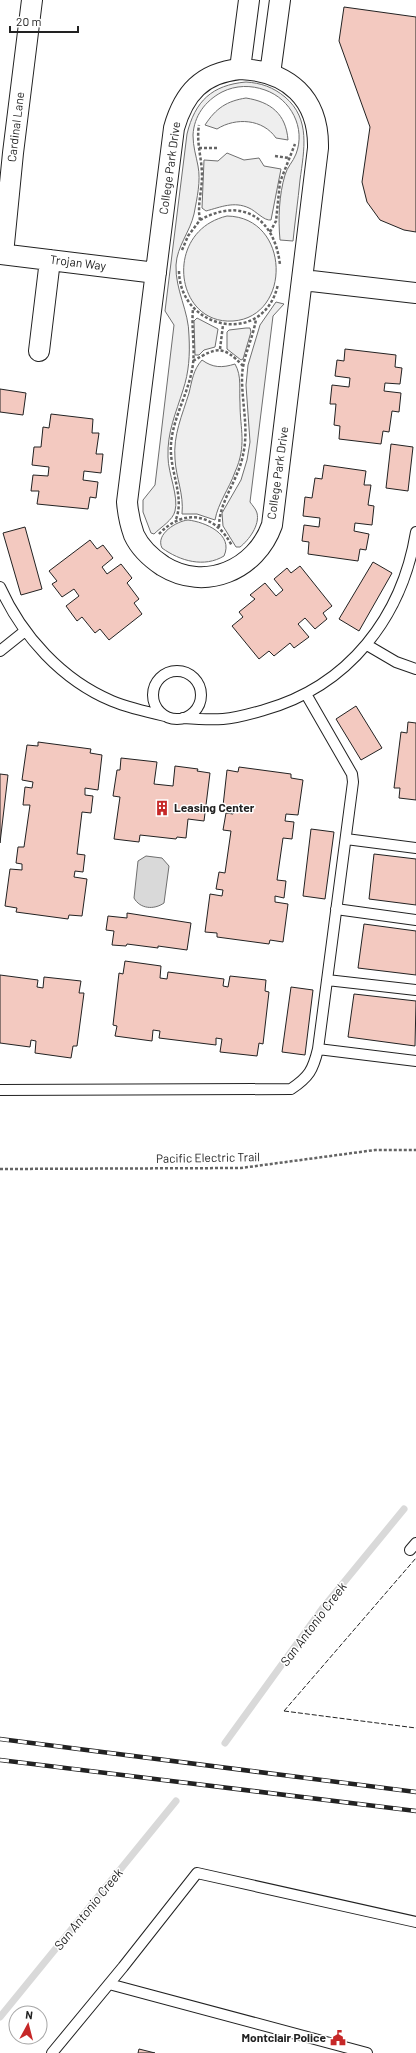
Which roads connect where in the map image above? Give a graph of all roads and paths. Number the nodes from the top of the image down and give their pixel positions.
1 (32, 0) edge
2 (249, 0) edge
3 (280, 0) edge
4 (240, 69) junction
5 (270, 74) junction
6 (200, 122) dead end
7 (296, 137) dead end
8 (199, 148) junction
9 (217, 148) dead end
10 (275, 156) dead end
11 (289, 158) junction
12 (200, 220) junction
13 (270, 232) junction
14 (2, 254) edge
15 (181, 255) dead end
16 (50, 260) junction
17 (180, 268) dead end
18 (280, 271) dead end
19 (156, 273) junction
20 (279, 277) dead end
21 (303, 280) junction
22 (416, 293) edge
23 (193, 308) junction
24 (256, 318) junction
25 (224, 325) junction
26 (220, 349) junction
27 (39, 351) dead end
28 (193, 361) junction
29 (243, 366) junction
30 (176, 519) junction
31 (219, 527) junction
32 (416, 532) edge
33 (144, 550) junction
34 (241, 565) junction
35 (0, 587) edge
36 (25, 630) junction
37 (367, 644) junction
38 (0, 651) edge
39 (416, 669) edge
40 (306, 694) junction
41 (165, 716) junction
42 (183, 718) junction
43 (346, 839) junction
44 (416, 848) edge
45 (336, 909) junction
46 (416, 920) edge
47 (328, 980) junction
48 (416, 990) edge
49 (318, 1049) junction
50 (416, 1061) edge
51 (0, 1090) edge
52 (416, 1150) edge
53 (0, 1169) edge
54 (416, 1922) edge
55 (109, 1984) junction
56 (52, 2053) edge
57 (367, 2053) edge

1 - 14 street, Cardinal Lane
2 - 4 street
3 - 5 street
4 - 5 street, College Park Drive
4 - 19 street, College Park Drive
5 - 21 street, College Park Drive
6 - 8 path
7 - 11 path
8 - 9 path
8 - 12 path
10 - 11 path
11 - 13 path
12 - 13 path
12 - 15 path
13 - 18 path
14 - 16 street, Trojan Way
16 - 19 street, Trojan Way
16 - 27 street
17 - 23 path
19 - 33 street, College Park Drive
20 - 24 path
21 - 22 street
21 - 34 street, College Park Drive
23 - 25 path
23 - 28 path
24 - 25 path
24 - 29 path
25 - 26 path
26 - 28 path
26 - 29 path
28 - 30 path
29 - 31 path
30 - 31 path
30 - 33 path
31 - 34 path
32 - 37 lane
33 - 34 street, College Park Drive
35 - 36 lane
36 - 38 lane
36 - 41 lane
37 - 39 lane
37 - 40 lane
40 - 42 lane
40 - 43 lane
41 - 42 lane
41 - 42 lane
43 - 44 lane
43 - 45 lane
45 - 46 lane
45 - 47 lane
47 - 48 lane
47 - 49 lane
49 - 50 lane
49 - 51 lane
52 - 53 path, Pacific Electric Trail
54 - 55 lane
55 - 56 lane
55 - 57 lane

